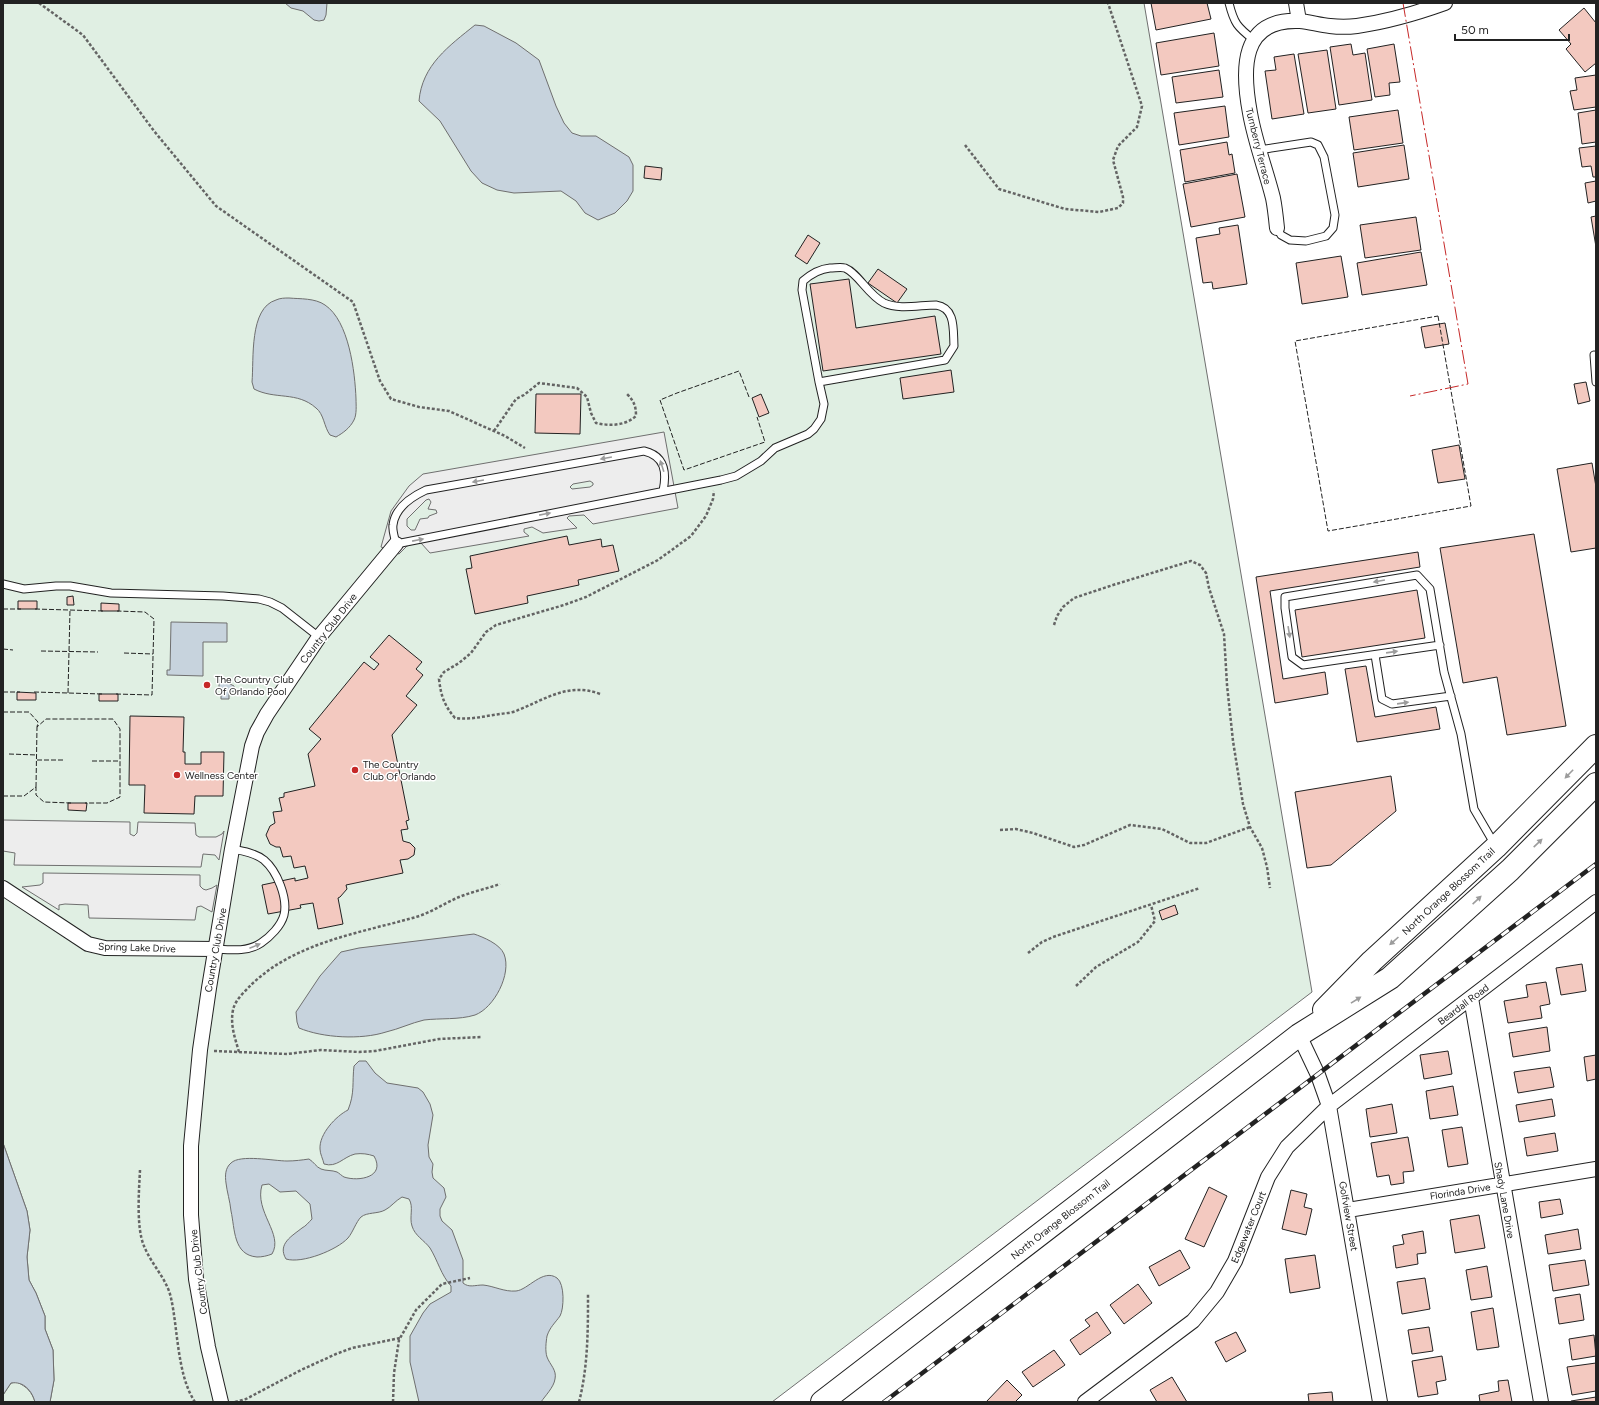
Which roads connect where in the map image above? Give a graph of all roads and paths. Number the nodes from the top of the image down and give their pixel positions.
1 (39, 3) edge
2 (1108, 3) edge
3 (1229, 3) edge
4 (1296, 3) edge
5 (1445, 3) edge
6 (1299, 21) junction
7 (1254, 40) junction
8 (966, 144) dead end
9 (1259, 150) junction
10 (1277, 228) joint
11 (1594, 355) dead end
12 (820, 382) junction
13 (1596, 382) edge
14 (627, 394) dead end
15 (494, 430) junction
16 (525, 448) dead end
17 (714, 482) junction
18 (663, 491) junction
19 (396, 544) junction
20 (3, 584) edge
21 (1054, 625) dead end
22 (319, 637) junction
23 (1440, 645) junction
24 (1375, 655) junction
25 (600, 694) dead end
26 (1451, 696) junction
27 (1596, 746) edge
28 (1596, 784) edge
29 (1250, 827) junction
30 (1000, 830) dead end
31 (1496, 847) junction
32 (232, 849) junction
33 (1510, 870) junction
34 (500, 884) dead end
35 (3, 888) edge
36 (1200, 888) dead end
37 (1270, 888) dead end
38 (1596, 902) edge
39 (1151, 905) junction
40 (216, 949) junction
41 (1028, 953) dead end
42 (1076, 986) dead end
43 (1471, 998) junction
44 (1299, 1036) junction
45 (482, 1037) dead end
46 (200, 1050) junction
47 (239, 1052) junction
48 (1330, 1106) junction
49 (1596, 1169) edge
50 (140, 1170) dead end
51 (1502, 1184) junction
52 (1348, 1210) junction
53 (470, 1278) dead end
54 (588, 1294) dead end
55 (400, 1338) junction
56 (1093, 1400) edge
57 (195, 1402) edge
58 (220, 1402) edge
59 (235, 1402) edge
60 (393, 1402) edge
61 (579, 1402) edge
62 (822, 1402) edge
63 (1380, 1402) edge
64 (1541, 1402) edge

1 - 15 path
2 - 8 path
3 - 7 lane
4 - 6 street
5 - 6 street, Turnberry Terrace
6 - 7 street, Turnberry Terrace
7 - 9 street, Turnberry Terrace
9 - 10 street, Turnberry Terrace
9 - 10 lane
11 - 13 lane
12 - 12 lane
12 - 17 lane
14 - 15 path
15 - 16 path
17 - 18 lane
17 - 25 path
19 -> 18 lane
18 -> 19 lane
19 - 22 street, Country Club Drive
20 - 22 lane
21 - 29 path
22 - 32 street, Country Club Drive
24 -> 23 lane
23 -> 24 lane
23 - 26 lane
24 -> 26 lane
26 - 31 lane
27 -> 31 main road, North Orange Blossom Trail
33 -> 28 main road, North Orange Blossom Trail
29 - 30 path
29 - 37 path
31 - 33 street
31 -> 44 main road, North Orange Blossom Trail
32 - 40 street, Country Club Drive
40 -> 32 lane
44 -> 33 main road, North Orange Blossom Trail
34 - 47 path
35 - 40 street, Spring Lake Drive
36 - 39 path
38 - 43 street, Beardall Road
39 - 41 path
39 - 42 path
40 - 46 street, Country Club Drive
43 - 48 street, Beardall Road
43 - 51 street, Shady Lane Drive
44 - 48 street, Golfview Street
44 - 62 main road, North Orange Blossom Trail
45 - 47 path
46 - 47 path
46 - 58 street, Country Club Drive
48 - 52 street, Golfview Street
48 - 56 street, Edgewater Court
49 - 51 street, Florinda Drive
50 - 57 path
51 - 52 street, Florinda Drive
51 - 64 street, Shady Lane Drive
52 - 63 street, Golfview Street
53 - 55 path
54 - 61 path
55 - 59 path
55 - 60 path

